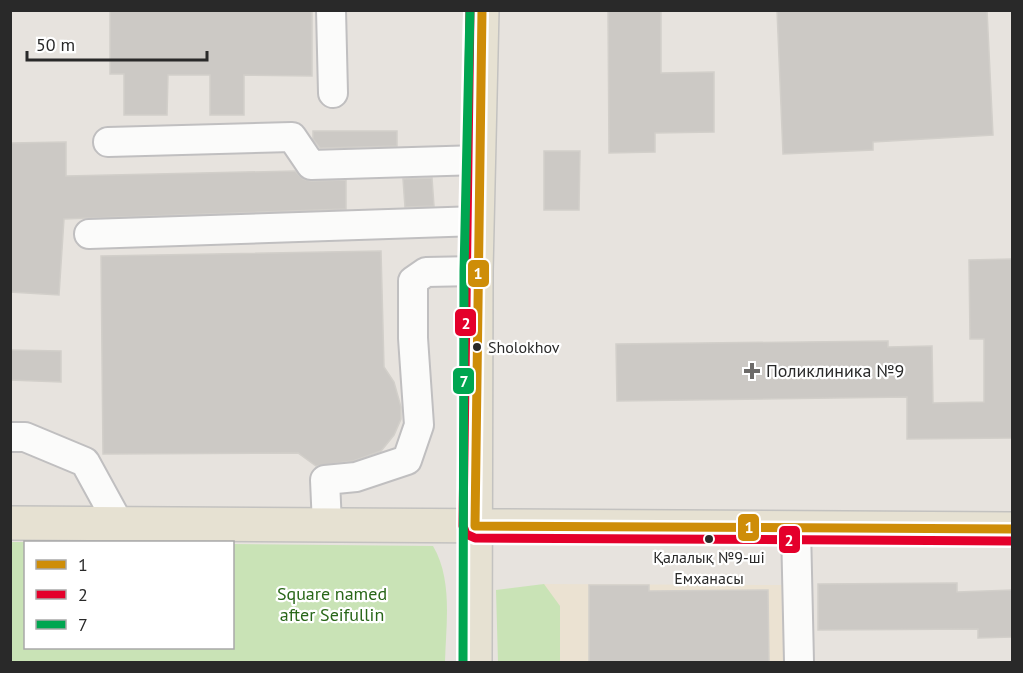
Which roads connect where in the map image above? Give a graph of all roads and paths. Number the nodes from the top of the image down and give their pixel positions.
1 (331, 10) edge
2 (482, 10) edge
3 (333, 93) dead end
4 (108, 142) dead end
5 (480, 160) junction
6 (478, 222) junction
7 (89, 234) dead end
8 (476, 271) junction
9 (10, 437) edge
10 (475, 513) junction
11 (10, 524) edge
12 (119, 524) junction
13 (327, 525) junction
14 (796, 528) junction
15 (1012, 529) edge
16 (475, 663) edge
17 (799, 663) edge

1 - 3 lane
2 - 5 main road
4 - 5 lane
5 - 6 main road
6 - 7 lane
6 - 8 main road
8 - 10 main road
8 - 13 lane
9 - 12 lane
10 - 13 main road
10 - 14 main road
10 - 16 main road
11 - 12 main road
12 - 13 main road
14 - 15 main road
14 - 17 lane

